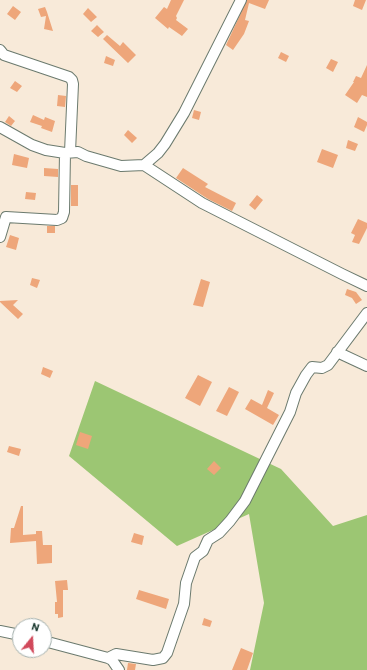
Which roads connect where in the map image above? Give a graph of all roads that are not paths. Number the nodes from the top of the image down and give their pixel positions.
1 (241, 0) edge
2 (0, 50) edge
3 (0, 126) edge
4 (67, 153) junction
5 (144, 165) junction
6 (0, 237) edge
7 (367, 286) edge
8 (367, 313) edge
9 (337, 352) junction
10 (367, 366) edge
11 (0, 631) edge
12 (12, 633) edge
13 (52, 643) edge
14 (108, 658) junction
15 (119, 670) edge

1 - 5 street
2 - 4 street
3 - 4 street
4 - 5 street
4 - 6 street
5 - 7 street
8 - 9 street
9 - 10 street
9 - 14 street
11 - 12 street
13 - 14 street
14 - 15 street

